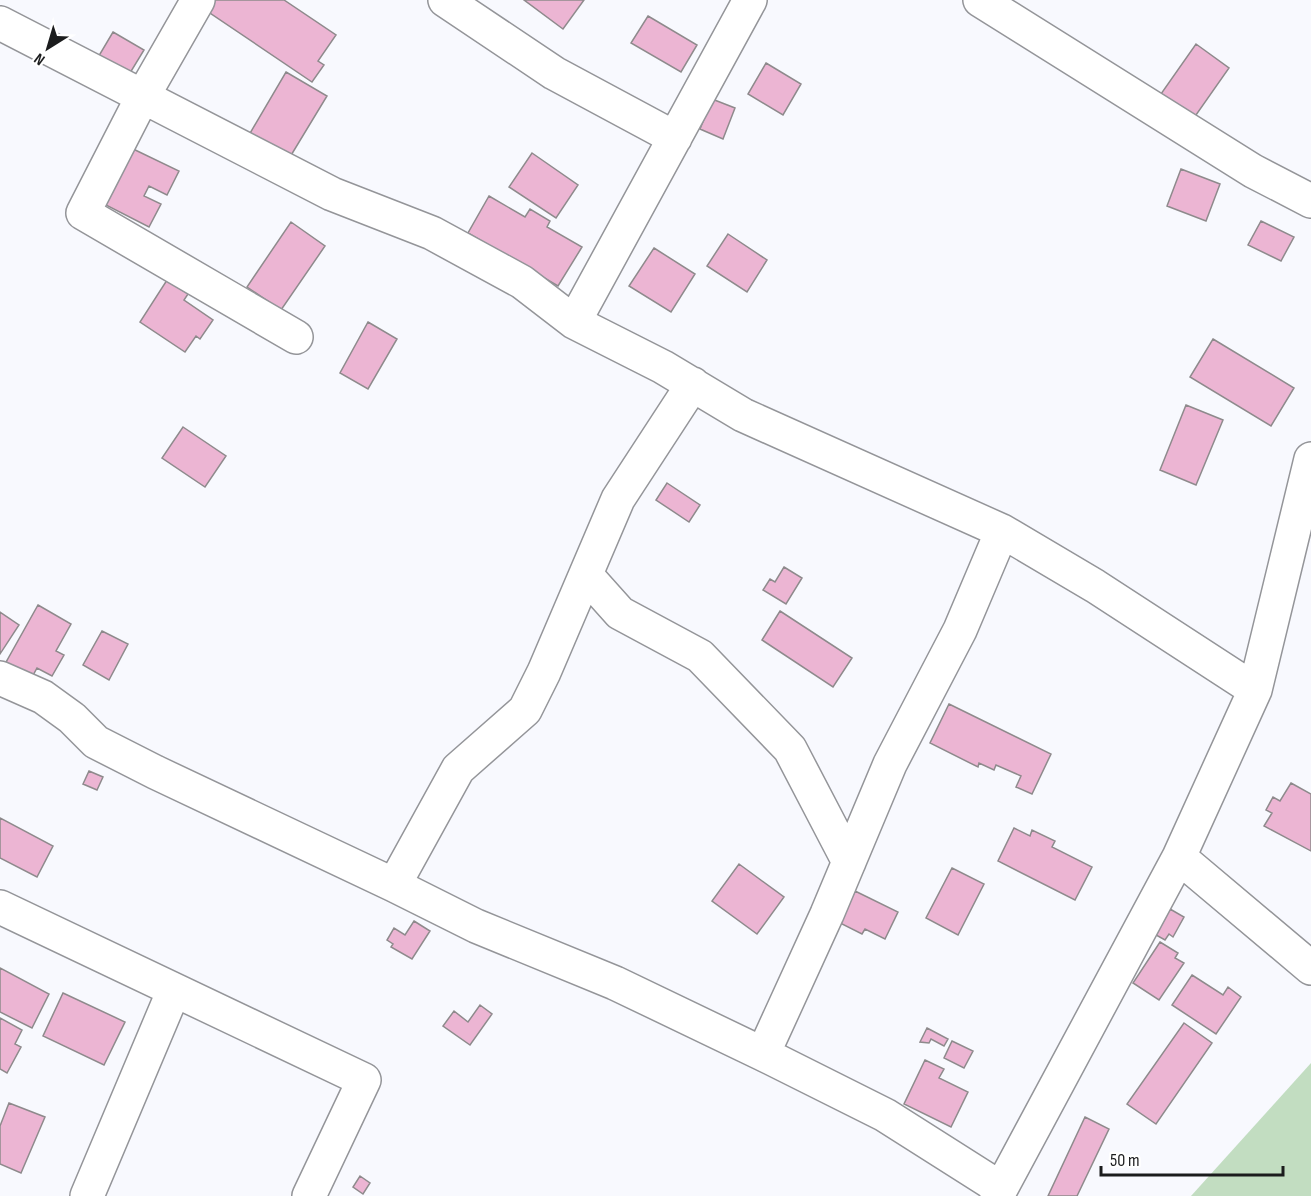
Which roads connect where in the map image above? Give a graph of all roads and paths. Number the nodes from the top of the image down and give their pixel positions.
1 (198, 0) edge
2 (445, 0) edge
3 (750, 0) edge
4 (980, 0) edge
5 (0, 23) edge
6 (143, 96) junction
7 (675, 138) junction
8 (1311, 201) edge
9 (574, 322) junction
10 (296, 337) dead end
11 (693, 384) junction
12 (1311, 459) edge
13 (1002, 531) junction
14 (586, 575) junction
15 (0, 678) edge
16 (1255, 690) junction
17 (1179, 857) junction
18 (849, 862) junction
19 (394, 885) junction
20 (0, 907) edge
21 (1311, 968) edge
22 (174, 990) junction
23 (763, 1054) junction
24 (998, 1192) edge
25 (87, 1196) edge
26 (309, 1196) edge

1 - 6 street
2 - 7 street
3 - 7 street
4 - 8 street
5 - 6 street
6 - 9 street
6 - 10 street
7 - 9 street
9 - 11 street
11 - 13 street
11 - 14 street
12 - 16 street
13 - 16 street
13 - 18 street
14 - 18 street
14 - 19 street
15 - 19 street
16 - 17 street
17 - 21 street
17 - 24 street
18 - 23 street
19 - 23 street
20 - 22 street
22 - 25 street
22 - 26 street
23 - 24 street

